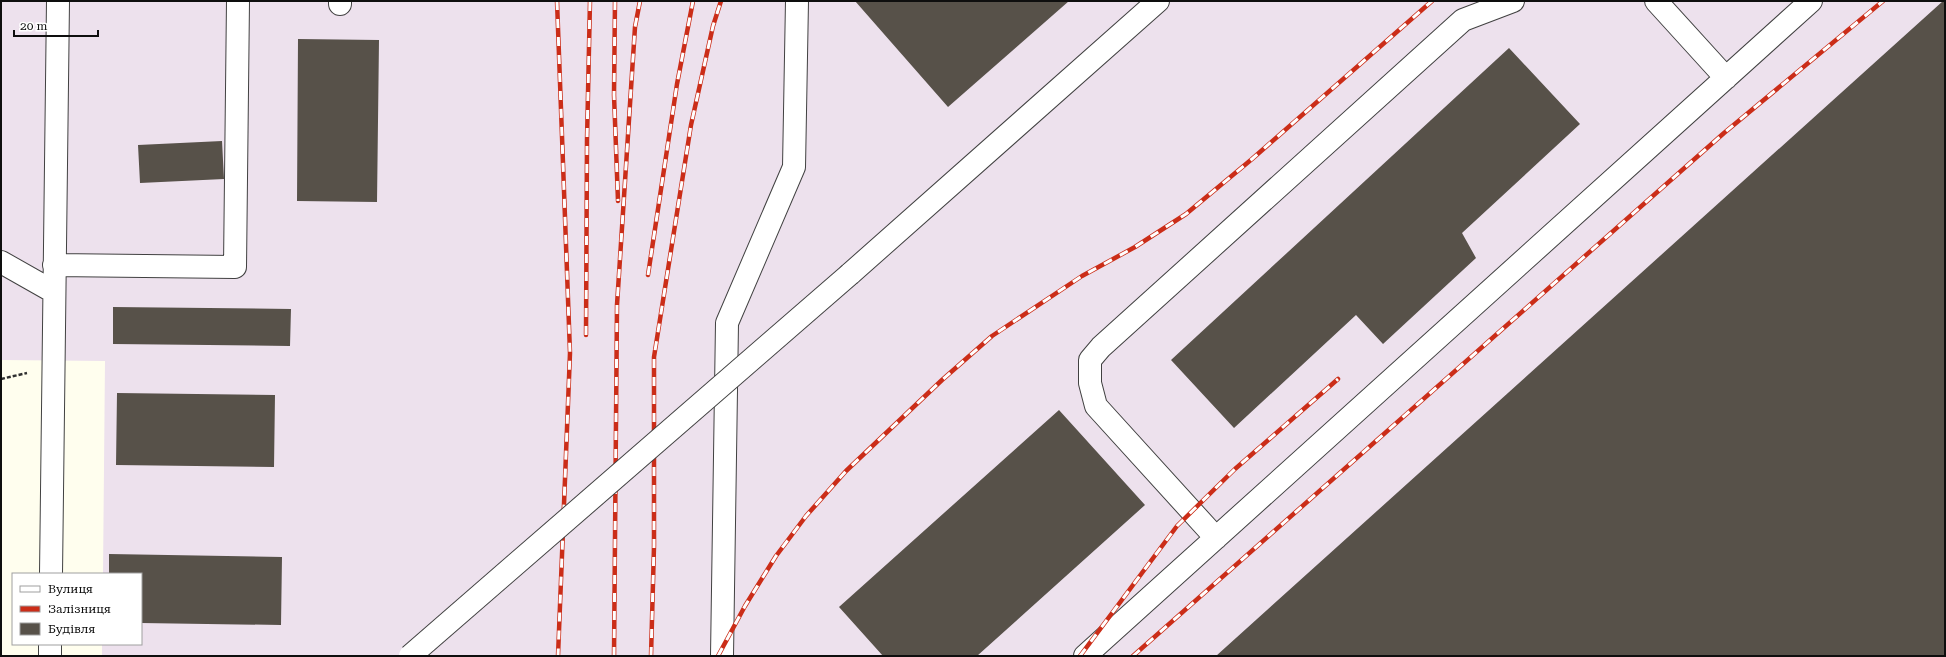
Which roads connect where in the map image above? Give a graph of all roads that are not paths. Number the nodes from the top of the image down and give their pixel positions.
1 (58, 1) edge
2 (238, 1) edge
3 (797, 1) edge
4 (1158, 1) edge
5 (1513, 1) edge
6 (1656, 1) edge
7 (1811, 1) edge
8 (1726, 78) junction
9 (1, 262) edge
10 (54, 265) junction
11 (54, 292) junction
12 (1216, 538) junction
13 (51, 573) edge
14 (50, 645) edge
15 (50, 656) edge
16 (410, 656) edge
17 (722, 656) edge
18 (1085, 656) edge

1 - 10 lane
2 - 10 lane
3 - 17 lane
4 - 16 lane, bridge
5 - 12 lane
6 - 8 lane
7 - 8 lane
8 - 12 lane
9 - 11 lane
10 - 11 lane
11 - 13 lane
12 - 18 lane
14 - 15 lane

